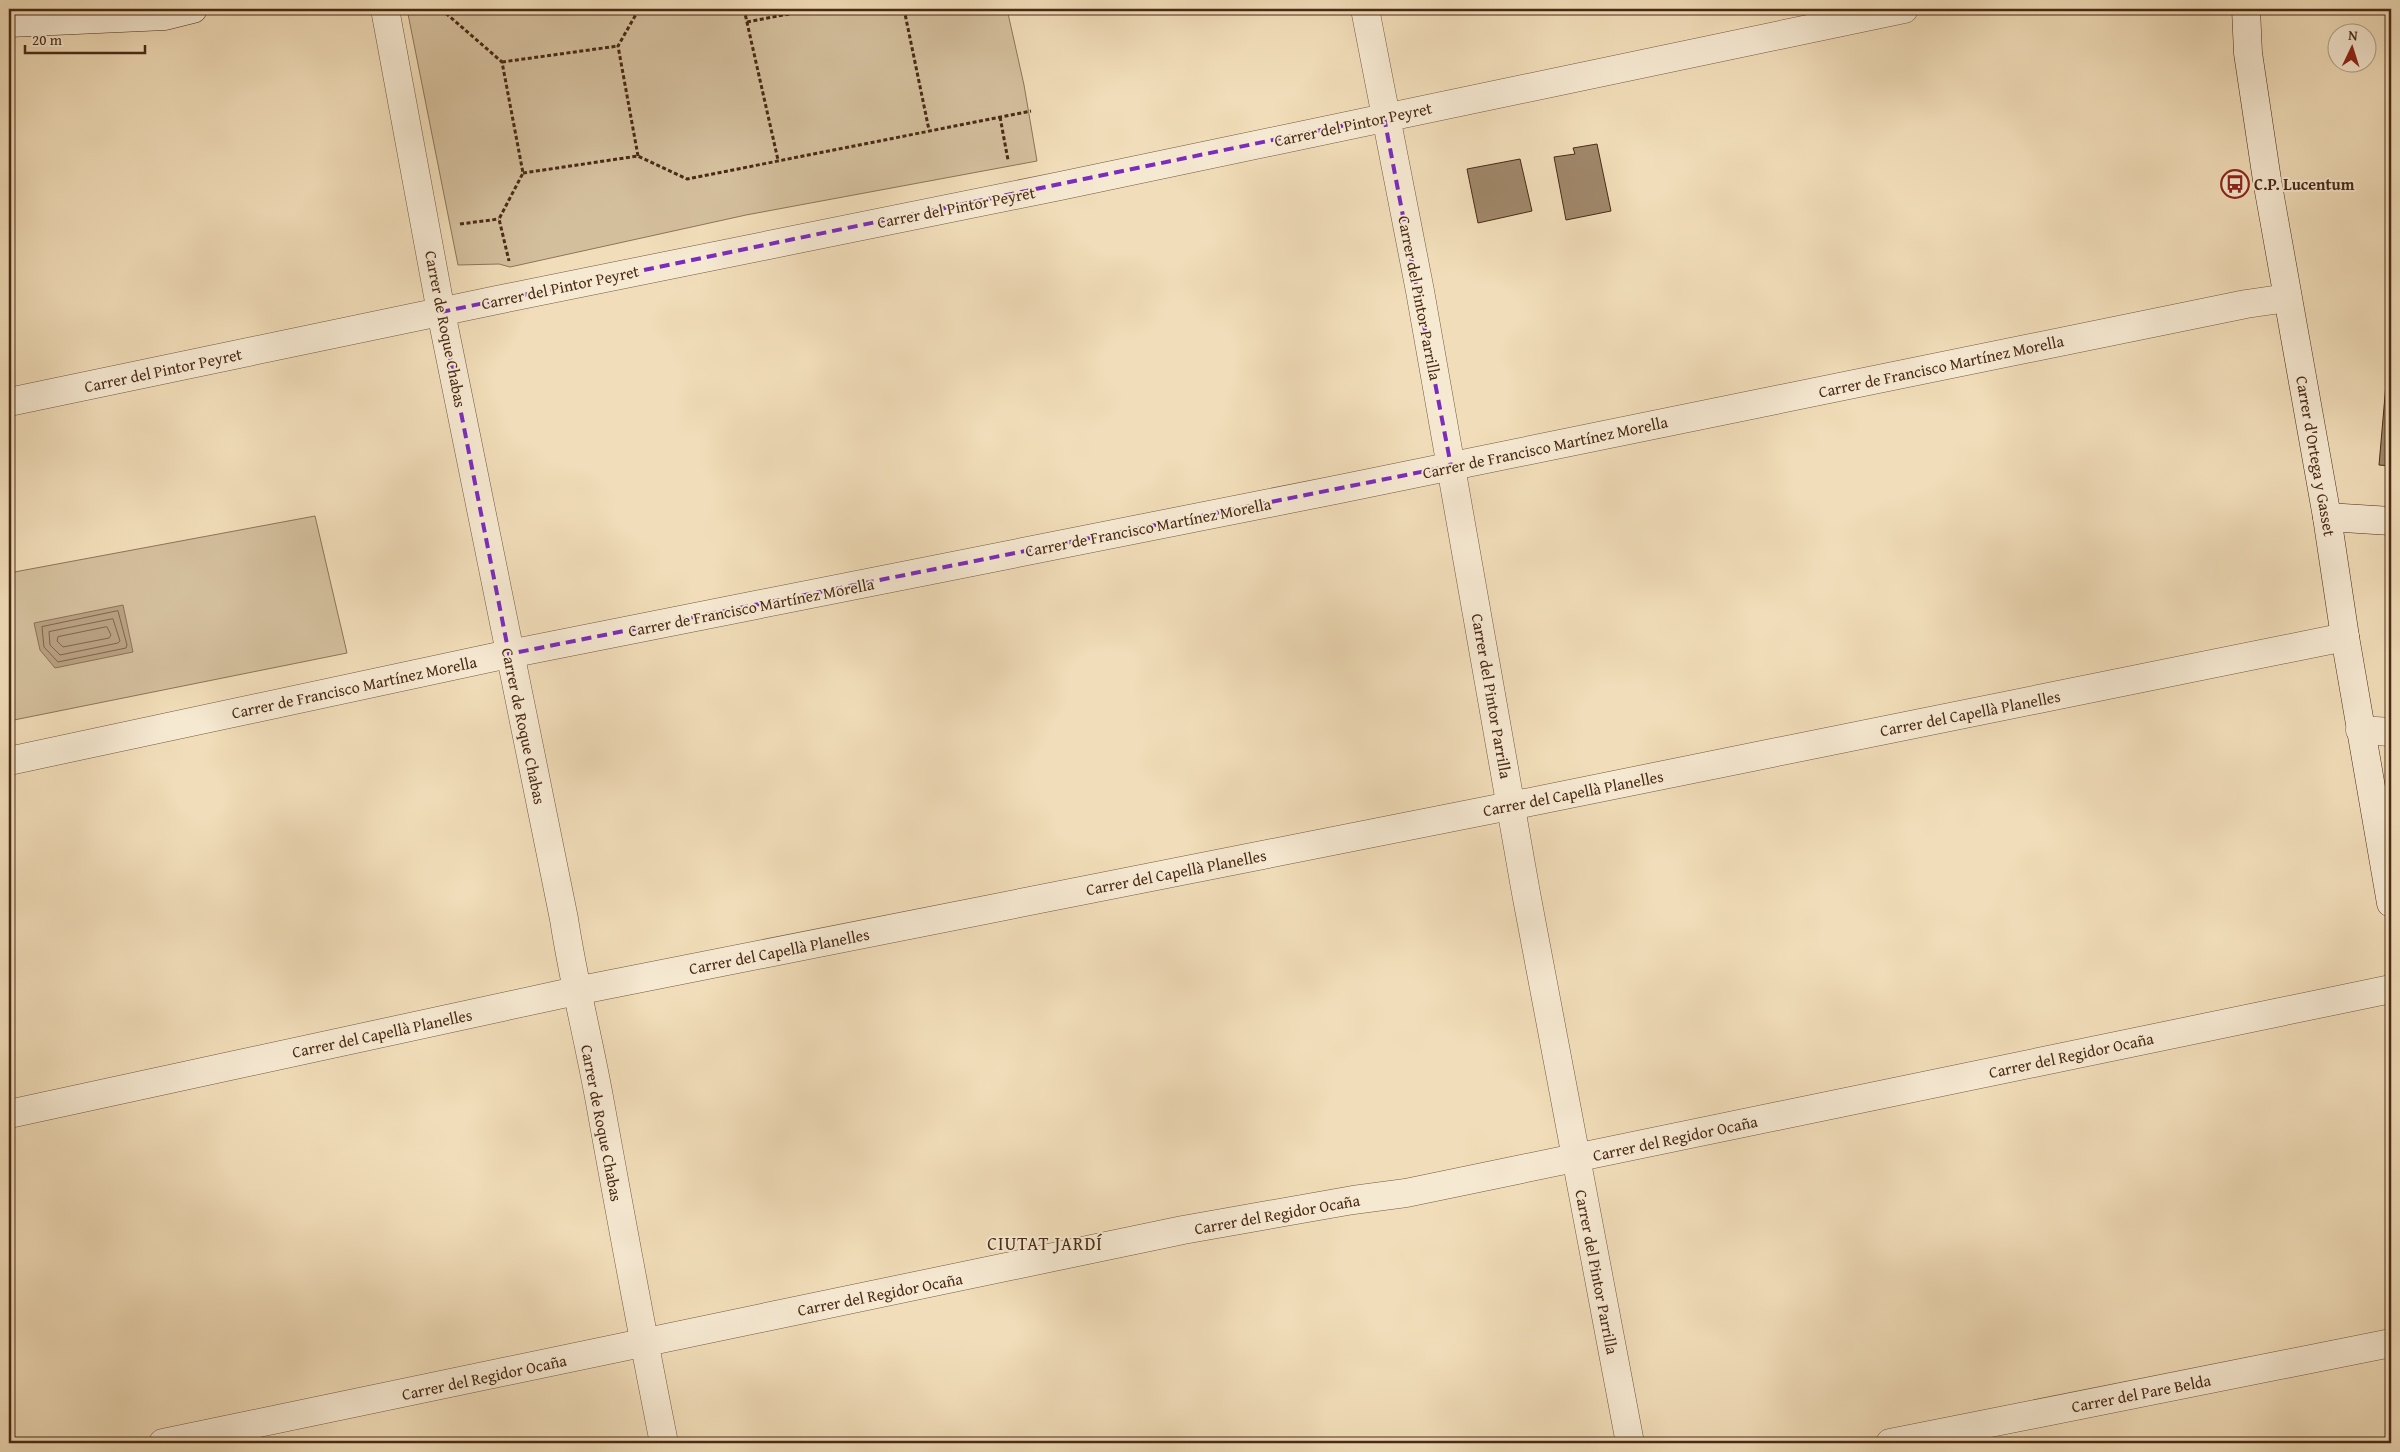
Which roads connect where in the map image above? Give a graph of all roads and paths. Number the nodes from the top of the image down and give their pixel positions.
1 (193, 9) edge
2 (386, 9) edge
3 (441, 9) edge
4 (640, 9) edge
5 (744, 9) edge
6 (815, 9) edge
7 (904, 9) edge
8 (1365, 9) edge
9 (1904, 9) edge
10 (2246, 9) edge
11 (747, 22) junction
12 (9, 23) edge
13 (618, 46) junction
14 (502, 62) junction
15 (1031, 111) dead end
16 (1000, 117) junction
17 (1384, 117) junction
18 (929, 130) junction
19 (638, 156) junction
20 (778, 160) junction
21 (1010, 169) dead end
22 (523, 173) junction
23 (499, 218) junction
24 (457, 224) dead end
25 (510, 267) dead end
26 (2288, 298) junction
27 (441, 312) junction
28 (9, 402) edge
29 (1451, 466) junction
30 (2327, 517) junction
31 (2391, 521) edge
32 (2345, 637) junction
33 (509, 654) junction
34 (2360, 730) junction
35 (2391, 732) edge
36 (9, 761) edge
37 (1511, 805) junction
38 (2391, 903) edge
39 (2391, 989) edge
40 (576, 991) junction
41 (9, 1114) edge
42 (1576, 1158) junction
43 (2391, 1343) edge
44 (644, 1344) junction
45 (163, 1443) edge
46 (664, 1443) edge
47 (1630, 1443) edge
48 (1890, 1443) edge

1 - 12 street
2 - 27 street, Carrer de Roque Chabas
3 - 14 path
4 - 13 path
5 - 11 path
6 - 11 path
7 - 18 path
8 - 17 street, Carrer del Pintor Parrilla
9 - 17 street, Carrer del Pintor Peyret
10 - 26 street, Carrer d'Ortega y Gasset
11 - 20 path
13 - 14 path
13 - 19 path
14 - 22 path
15 - 16 path
16 - 18 path
16 - 21 path
17 - 27 street, Carrer del Pintor Peyret
17 - 29 street, Carrer del Pintor Parrilla
18 - 20 path
19 - 20 path
19 - 22 path
22 - 23 path
23 - 24 path
23 - 25 path
26 - 29 street, Carrer de Francisco Martínez Morella
26 - 30 street, Carrer d'Ortega y Gasset
27 - 28 street, Carrer del Pintor Peyret
27 - 33 street, Carrer de Roque Chabas
29 - 33 street, Carrer de Francisco Martínez Morella
29 - 37 street, Carrer del Pintor Parrilla
30 - 31 street
30 - 32 street, Carrer d'Ortega y Gasset
32 - 34 street, Carrer d'Ortega y Gasset
32 - 37 street, Carrer del Capellà Planelles
33 - 36 street, Carrer de Francisco Martínez Morella
33 - 40 street, Carrer de Roque Chabas
34 - 35 street
34 - 38 street, Carrer d'Ortega y Gasset
37 - 40 street, Carrer del Capellà Planelles
37 - 42 street, Carrer del Pintor Parrilla
39 - 42 street, Carrer del Regidor Ocaña
40 - 41 street, Carrer del Capellà Planelles
40 - 44 street, Carrer de Roque Chabas
42 - 44 street, Carrer del Regidor Ocaña
42 - 47 street, Carrer del Pintor Parrilla
43 - 48 street, Carrer del Pare Belda
44 - 45 street, Carrer del Regidor Ocaña
44 - 46 street, Carrer de Roque Chabas

